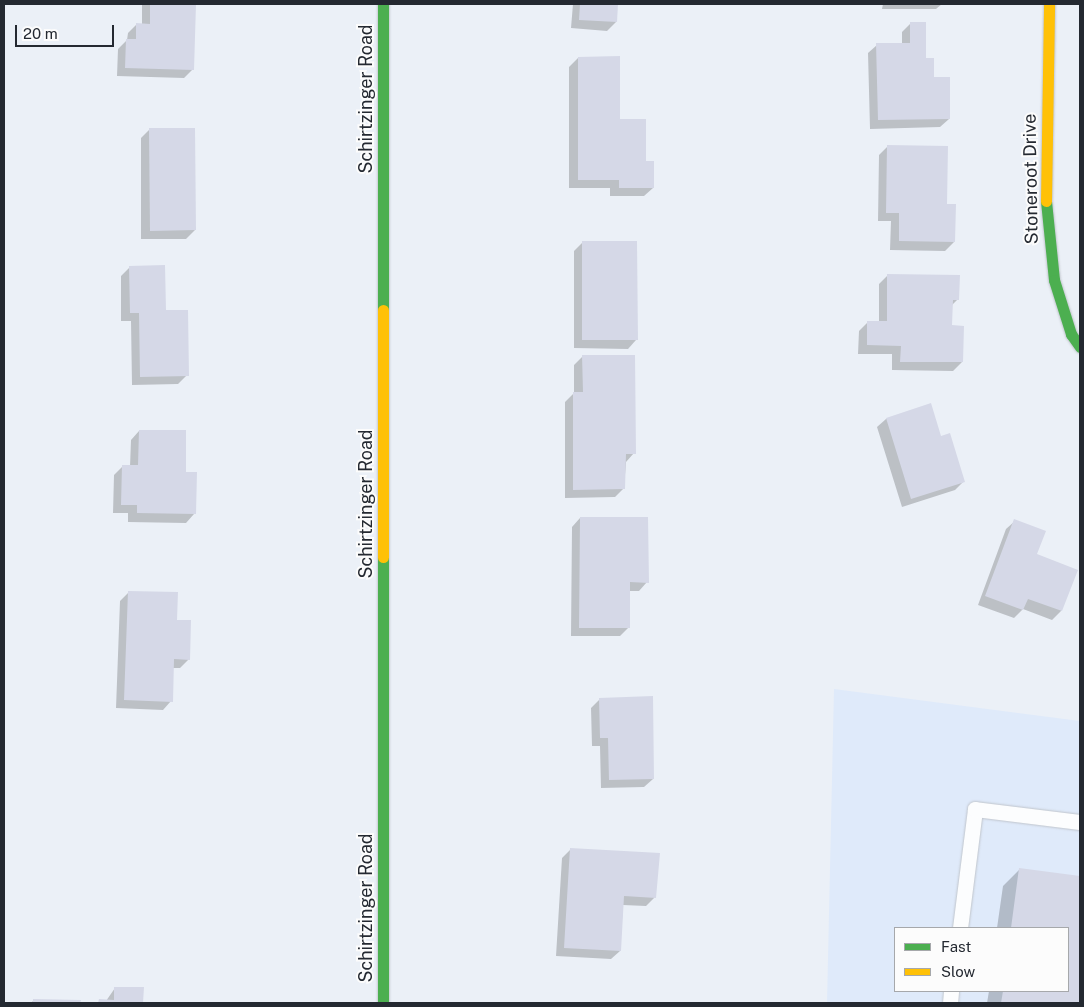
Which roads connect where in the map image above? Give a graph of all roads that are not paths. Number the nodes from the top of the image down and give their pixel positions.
1 (383, 4) edge
2 (1049, 4) edge
3 (1080, 347) edge
4 (1080, 822) edge
5 (960, 927) edge
6 (383, 1003) edge

1 - 6 street, Schirtzinger Road
2 - 3 street, Stoneroot Drive
4 - 5 lane

